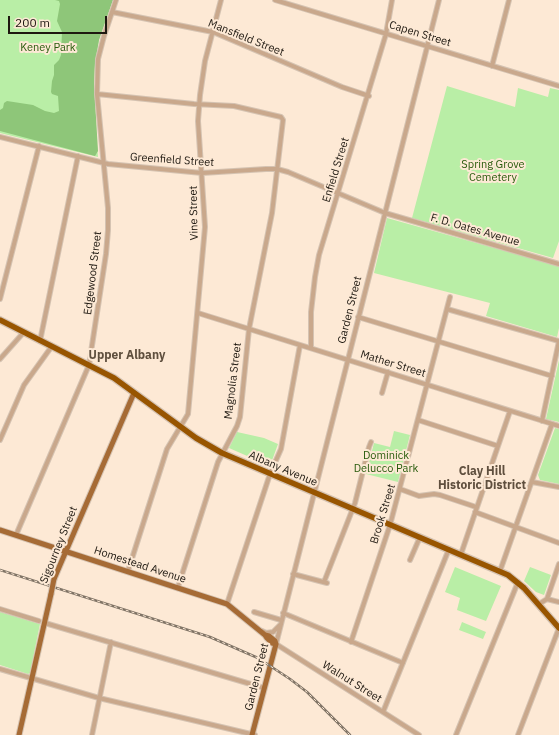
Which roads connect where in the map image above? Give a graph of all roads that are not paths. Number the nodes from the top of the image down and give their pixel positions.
1 (116, 0) edge
2 (221, 0) edge
3 (275, 0) edge
4 (392, 0) edge
5 (439, 0) edge
6 (509, 0) edge
7 (112, 12) junction
8 (213, 32) junction
9 (386, 34) junction
10 (427, 46) junction
11 (492, 66) junction
12 (559, 86) edge
13 (97, 94) junction
14 (368, 96) junction
15 (199, 104) junction
16 (0, 137) edge
17 (39, 146) junction
18 (78, 156) junction
19 (103, 163) junction
20 (277, 170) junction
21 (202, 173) junction
22 (338, 194) junction
23 (385, 213) junction
24 (559, 264) edge
25 (450, 297) dead end
26 (0, 299) edge
27 (447, 309) junction
28 (198, 313) junction
29 (358, 317) junction
30 (0, 320) edge
31 (249, 329) junction
32 (24, 332) junction
33 (40, 341) junction
34 (438, 341) junction
35 (559, 341) edge
36 (300, 345) junction
37 (52, 346) junction
38 (311, 348) junction
39 (0, 359) edge
40 (348, 360) junction
41 (89, 365) junction
42 (388, 372) junction
43 (552, 376) junction
44 (427, 384) junction
45 (134, 393) junction
46 (382, 393) dead end
47 (510, 411) junction
48 (418, 420) junction
49 (542, 421) junction
50 (552, 424) junction
51 (559, 426) edge
52 (182, 427) junction
53 (0, 440) edge
54 (371, 442) dead end
55 (498, 446) junction
56 (222, 453) junction
57 (270, 474) junction
58 (532, 482) junction
59 (559, 487) edge
60 (400, 489) junction
61 (314, 493) junction
62 (476, 507) junction
63 (352, 509) junction
64 (475, 512) junction
65 (390, 525) junction
66 (516, 527) junction
67 (0, 530) edge
68 (16, 535) junction
69 (420, 537) junction
70 (559, 543) edge
71 (449, 549) junction
72 (66, 551) junction
73 (461, 554) junction
74 (410, 560) dead end
75 (559, 564) edge
76 (128, 571) junction
77 (500, 571) junction
78 (293, 574) junction
79 (518, 582) junction
80 (178, 587) junction
81 (547, 599) junction
82 (559, 602) edge
83 (227, 604) junction
84 (539, 604) junction
85 (0, 609) edge
86 (254, 612) dead end
87 (283, 613) junction
88 (39, 621) dead end
89 (45, 622) junction
90 (281, 622) junction
91 (559, 628) edge
92 (260, 631) junction
93 (111, 642) junction
94 (351, 642) junction
95 (276, 644) junction
96 (403, 663) junction
97 (0, 669) edge
98 (32, 678) junction
99 (264, 688) junction
100 (99, 698) junction
101 (383, 712) junction
102 (241, 732) junction
103 (19, 735) edge
104 (92, 735) edge
105 (245, 735) edge
106 (253, 735) edge
107 (419, 735) edge
108 (456, 735) edge
109 (518, 735) edge

1 - 7 street, Edgewood Street
2 - 8 street, Vine Street
3 - 9 street, Capen Street
4 - 9 street, Enfield Street
5 - 10 street, Garden Street
6 - 11 street
7 - 8 street, Mansfield Street
7 - 13 street, Edgewood Street
8 - 14 street, Mansfield Street
8 - 15 street, Vine Street
9 - 10 street, Capen Street
9 - 14 street, Enfield Street
10 - 11 street, Capen Street
10 - 23 street, Garden Street
11 - 12 street, Capen Street
13 - 15 street
13 - 19 street, Edgewood Street
14 - 22 street, Enfield Street
15 - 20 street, Magnolia Street
15 - 21 street, Vine Street
16 - 17 street, Greenfield Street
17 - 18 street, Greenfield Street
17 - 26 street
18 - 19 street, Greenfield Street
18 - 33 street
19 - 21 street, Greenfield Street
19 - 41 street, Edgewood Street
20 - 21 street, Greenfield Street
20 - 22 street, Greenfield Street
20 - 31 street, Magnolia Street
21 - 28 street, Vine Street
22 - 23 street, Greenfield Street
22 - 38 street, Enfield Street
23 - 24 street, F. D. Oates Avenue
23 - 29 street, Garden Street
25 - 27 street, Brook Street
27 - 34 street, Brook Street
27 - 35 street
28 - 31 street, Mather Street
28 - 52 street, Vine Street
29 - 34 street
29 - 40 street, Garden Street
30 - 32 highway, Albany Avenue
31 - 36 street, Mather Street
31 - 56 street, Magnolia Street
32 - 33 highway, Albany Avenue
32 - 39 street
33 - 37 highway, Albany Avenue
34 - 43 street
34 - 44 street, Brook Street
35 - 43 street
36 - 38 street, Mather Street
36 - 57 street
37 - 41 highway, Albany Avenue
37 - 53 street
38 - 40 street, Mather Street
40 - 42 street, Mather Street
40 - 61 street, Garden Street
41 - 45 highway, Albany Avenue
41 - 68 street, Edgewood Street
42 - 44 street, Mather Street
42 - 46 street
43 - 49 street
44 - 47 street, Mather Street
44 - 48 street, Brook Street
45 - 52 highway, Albany Avenue
45 - 72 main road, Sigourney Street
47 - 49 street, Mather Street
47 - 55 street
48 - 55 street
48 - 60 street, Brook Street
49 - 50 street, Mather Street
50 - 51 street, Mather Street
50 - 58 street
52 - 56 highway, Albany Avenue
52 - 76 street, Vine Street
54 - 63 street
55 - 62 street
56 - 57 highway, Albany Avenue
56 - 80 street, Magnolia Street
57 - 61 highway, Albany Avenue
57 - 83 street
58 - 59 street
58 - 66 street
60 - 62 street
60 - 65 street, Brook Street
61 - 63 highway, Albany Avenue
61 - 78 street, Garden Street
62 - 64 street
63 - 65 highway, Albany Avenue
63 - 78 street
64 - 66 street
64 - 73 street
65 - 69 highway, Albany Avenue
65 - 94 street, Brook Street
66 - 70 street
66 - 77 street
67 - 68 main road, Homestead Avenue
68 - 72 main road, Homestead Avenue
69 - 71 highway, Albany Avenue
69 - 74 street
71 - 73 highway, Albany Avenue
71 - 96 street
72 - 76 main road, Homestead Avenue
72 - 89 main road, Sigourney Street, bridge
73 - 77 highway, Albany Avenue
75 - 81 street
76 - 80 main road, Homestead Avenue
77 - 79 highway, Albany Avenue
78 - 87 street, Garden Street
79 - 84 highway, Albany Avenue
79 - 108 street
80 - 83 main road, Homestead Avenue
81 - 82 street
81 - 84 street
83 - 92 main road, Homestead Avenue
84 - 91 highway, Albany Avenue
85 - 88 street
86 - 90 street
87 - 90 street, Garden Street
87 - 94 street
89 - 93 street
89 - 98 main road, Sigourney Street
90 - 92 street, Garden Street
90 - 95 street, Garden Street
91 - 109 street
92 - 95 main road, Homestead Avenue
93 - 99 street
93 - 100 street
94 - 96 street
95 - 99 main road, Garden Street
95 - 101 street, Walnut Street
96 - 101 street
97 - 98 street
98 - 100 street
98 - 103 main road, Sigourney Street
99 - 106 main road, Garden Street
100 - 102 street
100 - 104 street
101 - 107 street, Walnut Street
102 - 105 street
102 - 106 street

